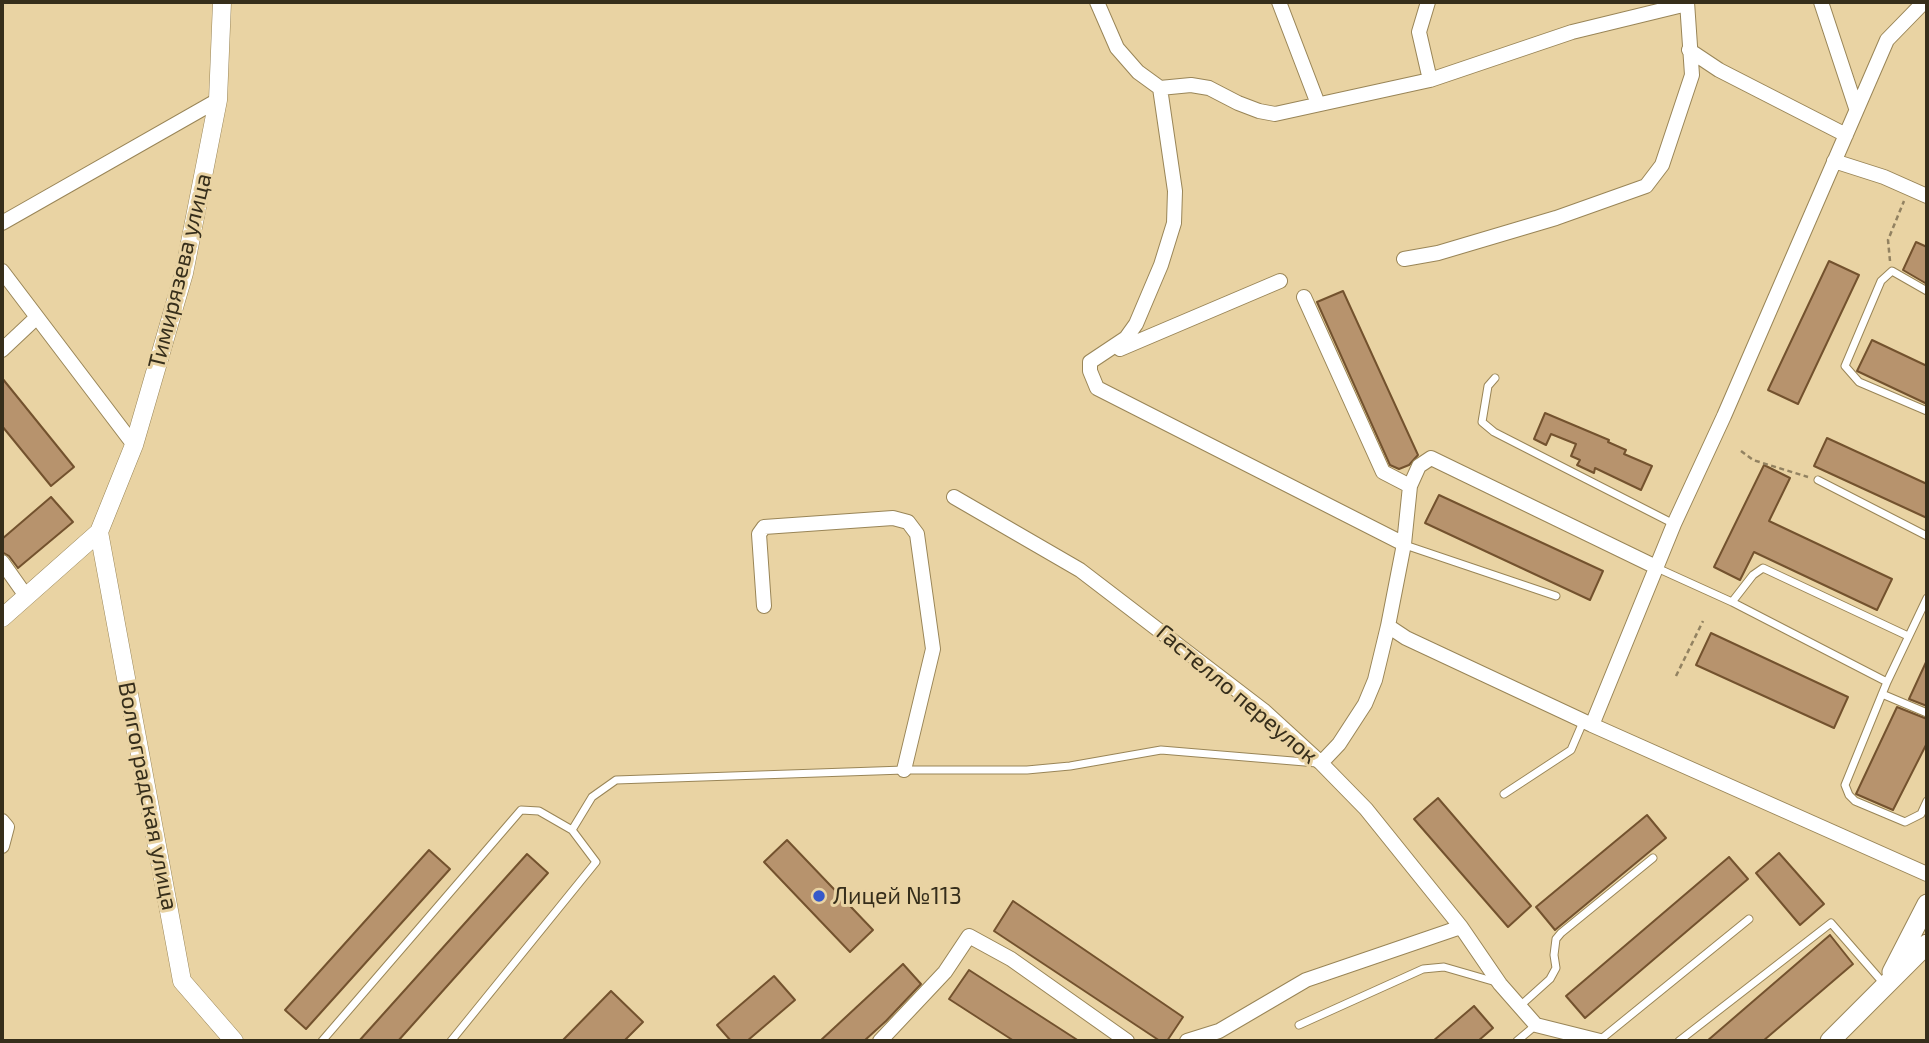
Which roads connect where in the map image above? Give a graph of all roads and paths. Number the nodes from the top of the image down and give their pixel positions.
1 (222, 2) edge
2 (1097, 2) edge
3 (1279, 2) edge
4 (1428, 2) edge
5 (1821, 2) edge
6 (1924, 2) edge
7 (1687, 3) edge
8 (1689, 50) junction
9 (1430, 80) junction
10 (1160, 88) junction
11 (218, 100) junction
12 (1318, 104) junction
13 (1856, 108) junction
14 (1846, 135) junction
15 (1834, 161) junction
16 (1911, 189) junction
17 (1927, 196) edge
18 (2, 223) edge
19 (1404, 259) dead end
20 (2, 271) edge
21 (1892, 271) junction
22 (1280, 281) dead end
23 (1927, 291) edge
24 (1304, 297) dead end
25 (36, 318) junction
26 (2, 350) edge
27 (1090, 362) junction
28 (1495, 378) dead end
29 (1927, 411) edge
30 (134, 444) junction
31 (1741, 451) dead end
32 (1818, 480) joint
33 (1410, 486) junction
34 (954, 497) dead end
35 (1674, 524) junction
36 (99, 532) junction
37 (1927, 536) edge
38 (1404, 544) junction
39 (2, 562) edge
40 (1656, 567) junction
41 (1556, 596) dead end
42 (26, 597) junction
43 (1927, 598) edge
44 (1732, 602) junction
45 (764, 606) dead end
46 (2, 618) edge
47 (1703, 621) dead end
48 (1388, 626) junction
49 (1908, 636) junction
50 (1676, 676) dead end
51 (1887, 682) junction
52 (1882, 694) junction
53 (1927, 713) edge
54 (1587, 724) junction
55 (1321, 763) junction
56 (904, 770) junction
57 (1504, 794) dead end
58 (1927, 801) edge
59 (2, 821) edge
60 (572, 830) junction
61 (2, 846) edge
62 (1653, 858) dead end
63 (1927, 874) edge
64 (1927, 904) edge
65 (1749, 919) dead end
66 (1461, 927) junction
67 (1927, 944) edge
68 (1500, 984) junction
69 (1886, 985) junction
70 (1519, 1006) junction
71 (1299, 1025) dead end
72 (1536, 1025) junction
73 (1224, 1036) edge
74 (234, 1041) edge
75 (322, 1041) edge
76 (451, 1041) edge
77 (880, 1041) edge
78 (1127, 1041) edge
79 (1187, 1041) edge
80 (1517, 1041) edge
81 (1599, 1041) edge
82 (1679, 1041) edge
83 (1830, 1041) edge

1 - 11 street, Тимирязева улица
2 - 10 street
3 - 12 street
4 - 9 street
5 - 13 street
6 - 13 street
7 - 8 street
7 - 9 street
8 - 14 street
8 - 19 street
9 - 12 street
10 - 12 street
10 - 27 street
11 - 18 street
11 - 30 street, Тимирязева улица
13 - 14 street
14 - 15 street
15 - 16 street
15 - 35 street
16 - 17 street
16 - 21 path
20 - 25 street
21 - 23 lane
21 - 29 lane
22 - 27 street
24 - 33 street
25 - 26 street
25 - 30 street
27 - 38 street
28 - 35 lane
30 - 36 street, Тимирязева улица
31 - 32 path
32 - 37 lane
33 - 38 street
33 - 40 street
34 - 55 street, Гастелло переулок
35 - 40 street
36 - 42 street
36 - 74 street, Волгоградская улица
38 - 41 lane
38 - 48 street
39 - 42 street
40 - 44 lane
40 - 54 street
42 - 46 street
43 - 49 lane
44 - 49 lane
44 - 51 lane
45 - 56 street
47 - 50 path
48 - 54 street
48 - 55 street
49 - 51 lane
51 - 52 lane
52 - 53 lane
52 - 58 lane
54 - 57 lane
54 - 63 street
55 - 56 lane
55 - 66 street, Гастелло переулок
56 - 60 lane
59 - 61 street
60 - 75 lane
60 - 76 lane
62 - 70 lane
64 - 69 main road
65 - 81 lane
66 - 68 street, Гастелло переулок
66 - 73 street
67 - 69 main road
68 - 70 street, Гастелло переулок
68 - 71 lane
69 - 82 lane
69 - 83 main road
70 - 72 street, Гастелло переулок
72 - 80 lane
72 - 81 street
73 - 79 street
77 - 78 street

